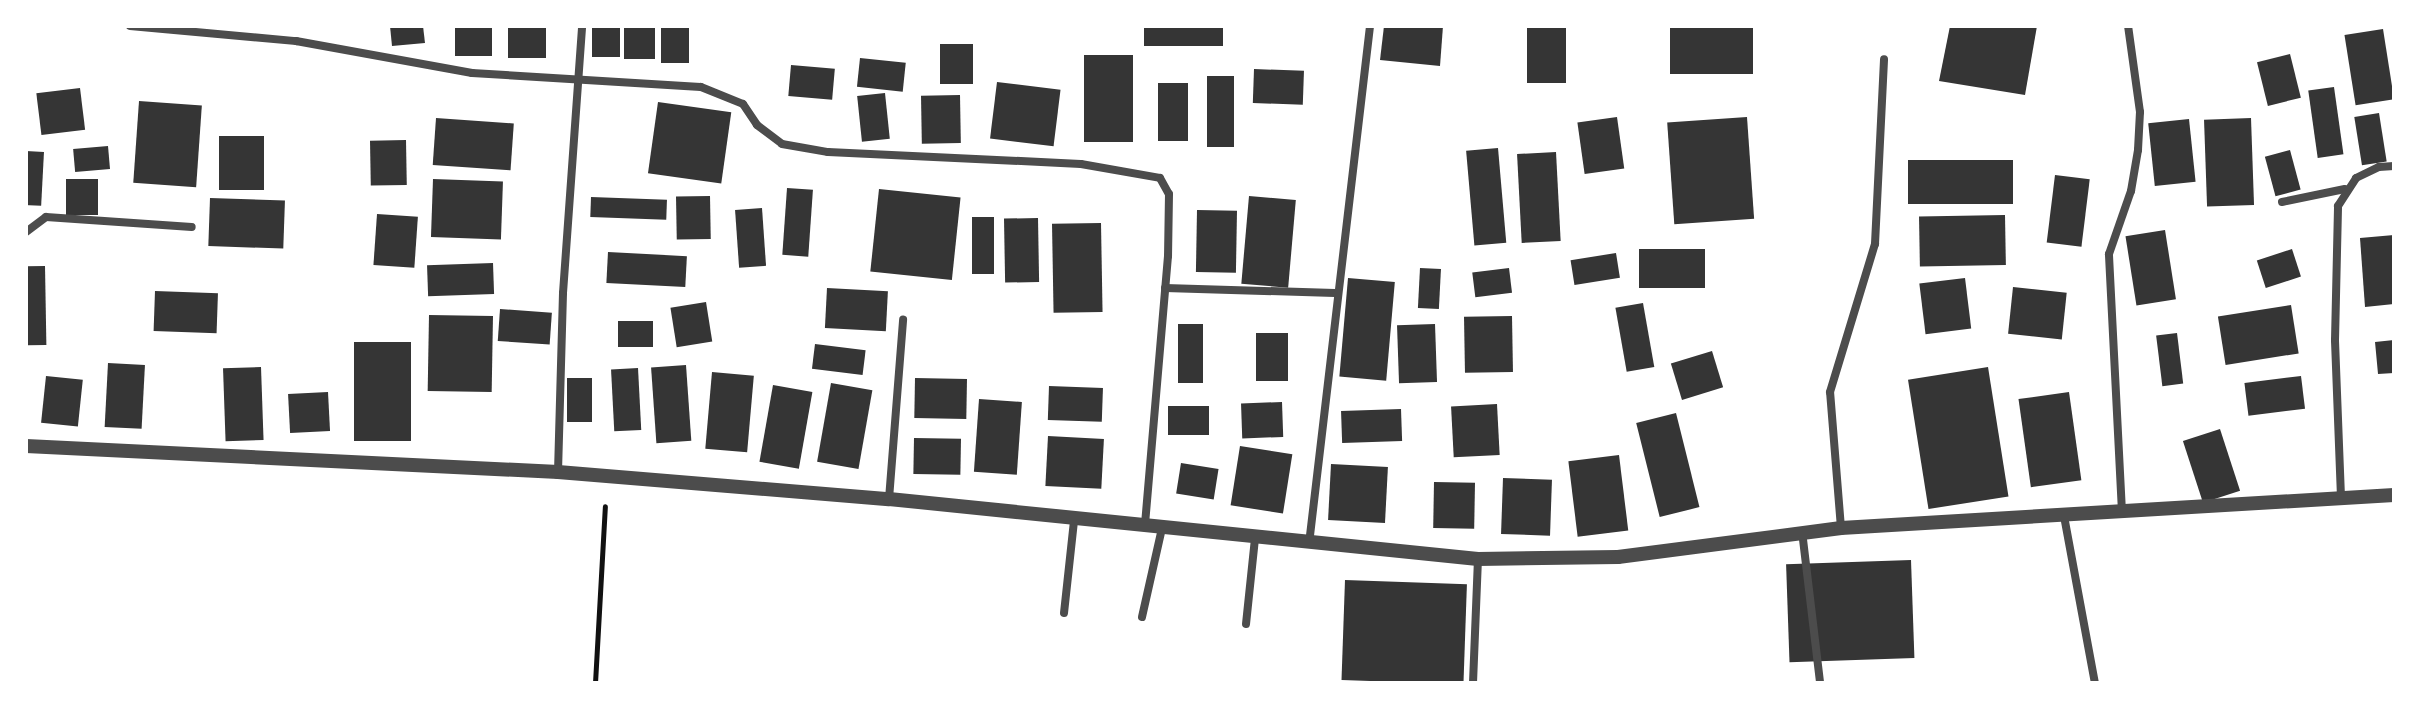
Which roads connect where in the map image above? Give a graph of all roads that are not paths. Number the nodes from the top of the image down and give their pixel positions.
1 (130, 26) edge
2 (582, 26) edge
3 (1370, 26) edge
4 (2128, 26) edge
5 (1884, 59) dead end
6 (581, 80) junction
7 (2394, 166) edge
8 (2345, 189) junction
9 (2282, 202) dead end
10 (192, 227) dead end
11 (26, 232) edge
12 (1165, 288) junction
13 (1335, 293) junction
14 (903, 320) dead end
15 (26, 446) edge
16 (558, 472) junction
17 (2394, 495) edge
18 (2341, 497) junction
19 (889, 499) junction
20 (2122, 513) junction
21 (2064, 516) junction
22 (1074, 521) junction
23 (1145, 525) junction
24 (1162, 528) junction
25 (1841, 528) junction
26 (1802, 531) junction
27 (1255, 539) junction
28 (1309, 545) junction
29 (1478, 559) junction
30 (1064, 613) dead end
31 (1142, 617) dead end
32 (1246, 624) dead end
33 (1473, 683) edge
34 (1820, 683) edge
35 (2095, 683) edge

1 - 6 street
2 - 6 street
3 - 13 street
4 - 20 street
5 - 25 street
6 - 12 street
6 - 16 street
7 - 8 street
8 - 9 street
8 - 18 street
10 - 11 street
12 - 13 street
12 - 23 street
13 - 28 street
14 - 19 street
15 - 16 street
16 - 19 street
17 - 18 street
18 - 20 street
19 - 22 street
20 - 21 street
21 - 25 street
21 - 35 street
22 - 23 street
22 - 30 street
23 - 24 street
24 - 27 street
24 - 31 street
25 - 26 street
26 - 29 street
26 - 34 street
27 - 28 street
27 - 32 street
28 - 29 street
29 - 33 street

